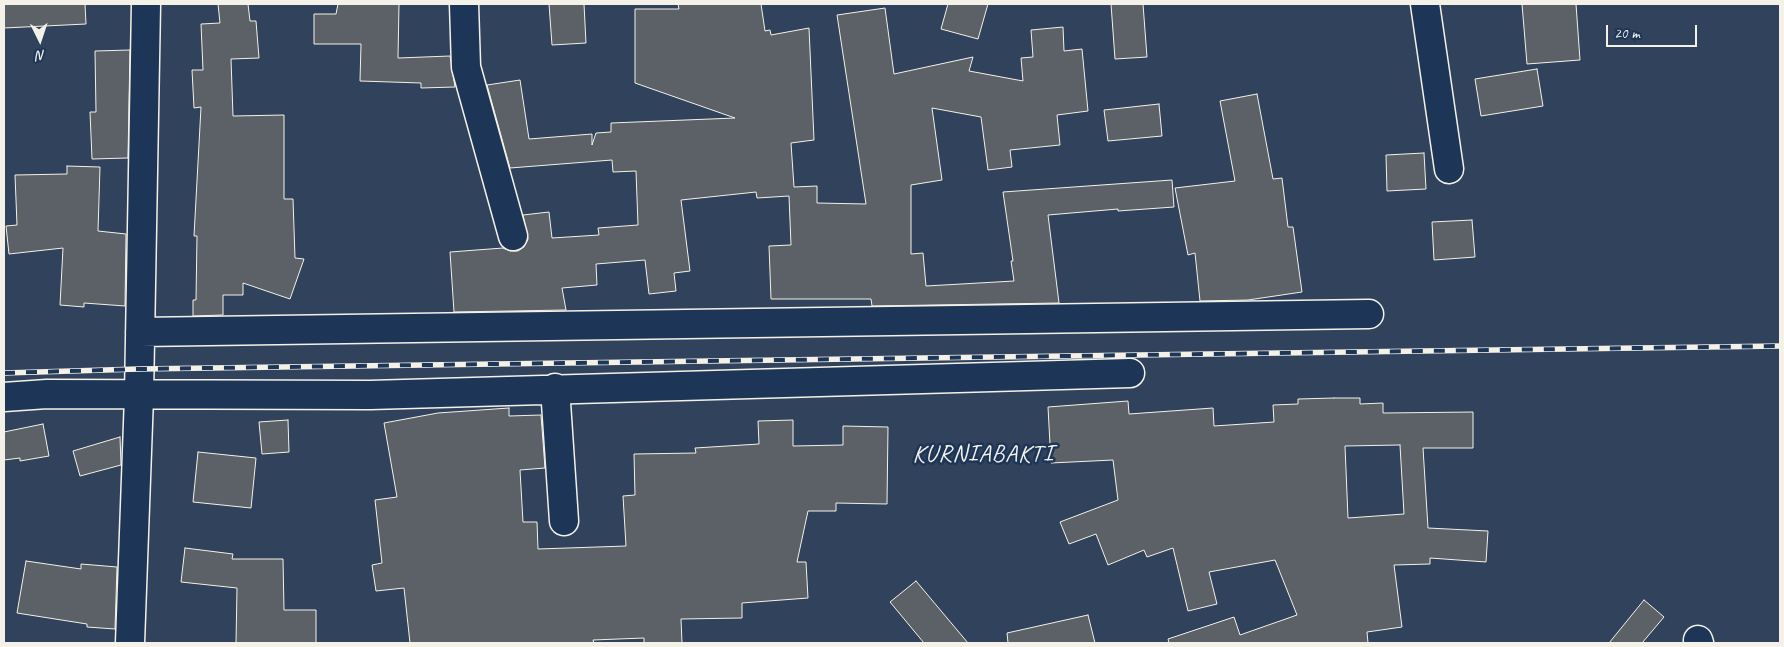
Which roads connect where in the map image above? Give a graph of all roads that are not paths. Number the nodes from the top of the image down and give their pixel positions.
1 (146, 4) edge
2 (464, 4) edge
3 (1425, 4) edge
4 (1449, 169) dead end
5 (513, 236) dead end
6 (1369, 314) dead end
7 (140, 332) junction
8 (1130, 372) dead end
9 (555, 388) junction
10 (139, 396) junction
11 (4, 397) edge
12 (564, 521) dead end
13 (130, 643) edge

1 - 7 street
2 - 5 street
3 - 4 street
6 - 7 street
7 - 10 street
8 - 9 street
9 - 10 street
9 - 12 street
10 - 11 street
10 - 13 street

